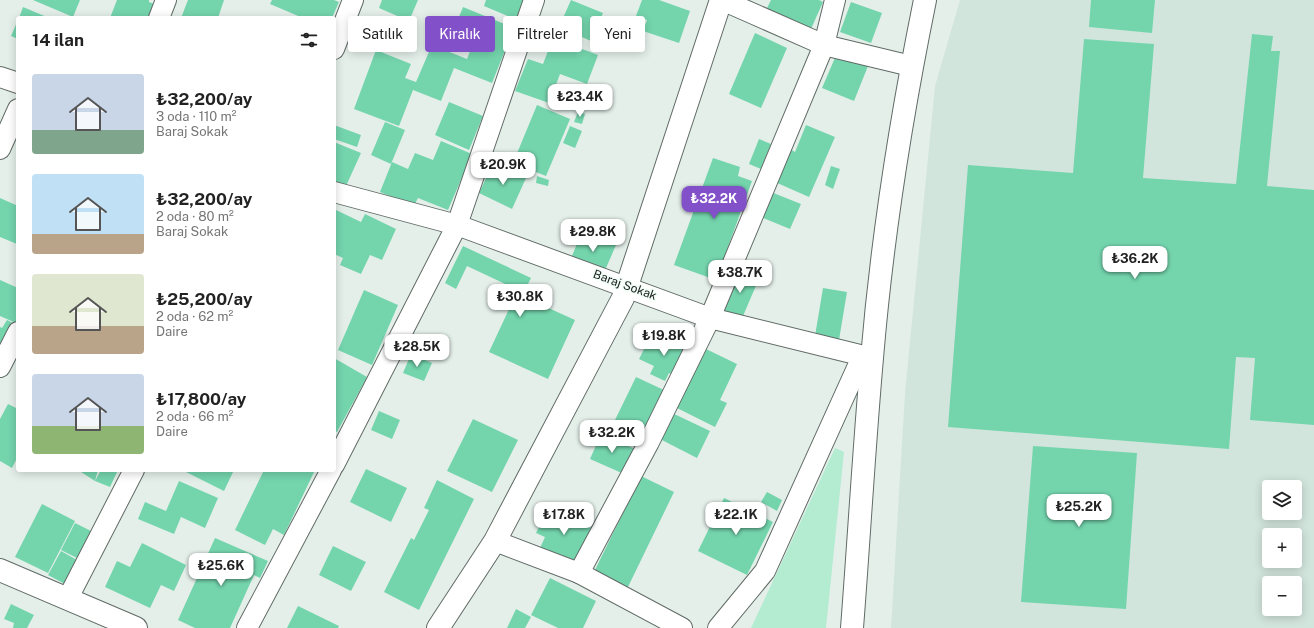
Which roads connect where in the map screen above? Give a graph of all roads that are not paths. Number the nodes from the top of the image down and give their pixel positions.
1 (166, 0) edge
2 (352, 0) edge
3 (534, 0) edge
4 (721, 0) edge
5 (835, 0) edge
6 (925, 0) edge
7 (160, 16) edge
8 (336, 44) edge
9 (824, 45) junction
10 (911, 66) junction
11 (0, 77) edge
12 (16, 82) edge
13 (16, 113) edge
14 (0, 149) edge
15 (336, 193) edge
16 (457, 225) junction
17 (627, 286) junction
18 (710, 318) junction
19 (16, 336) edge
20 (867, 357) junction
21 (0, 367) edge
22 (336, 461) edge
23 (133, 472) edge
24 (330, 472) edge
25 (496, 541) junction
26 (0, 570) edge
27 (579, 573) junction
28 (68, 598) junction
29 (136, 628) edge
30 (247, 628) edge
31 (438, 628) edge
32 (682, 628) edge
33 (718, 628) edge
34 (852, 628) edge

1 - 7 street
2 - 8 street
3 - 16 street
4 - 9 street
4 - 17 street
5 - 9 street
6 - 10 street
9 - 10 street
9 - 18 street
10 - 20 street
11 - 12 street
13 - 14 street
15 - 16 street, Baraj Sokak
16 - 17 street, Baraj Sokak
16 - 22 street
17 - 18 street, Baraj Sokak
17 - 25 street
18 - 20 street, Baraj Sokak
18 - 27 street
19 - 21 street
20 - 33 street
20 - 34 street
23 - 28 street
24 - 30 street
25 - 27 street
25 - 31 street
26 - 28 street
27 - 32 street
28 - 29 street

